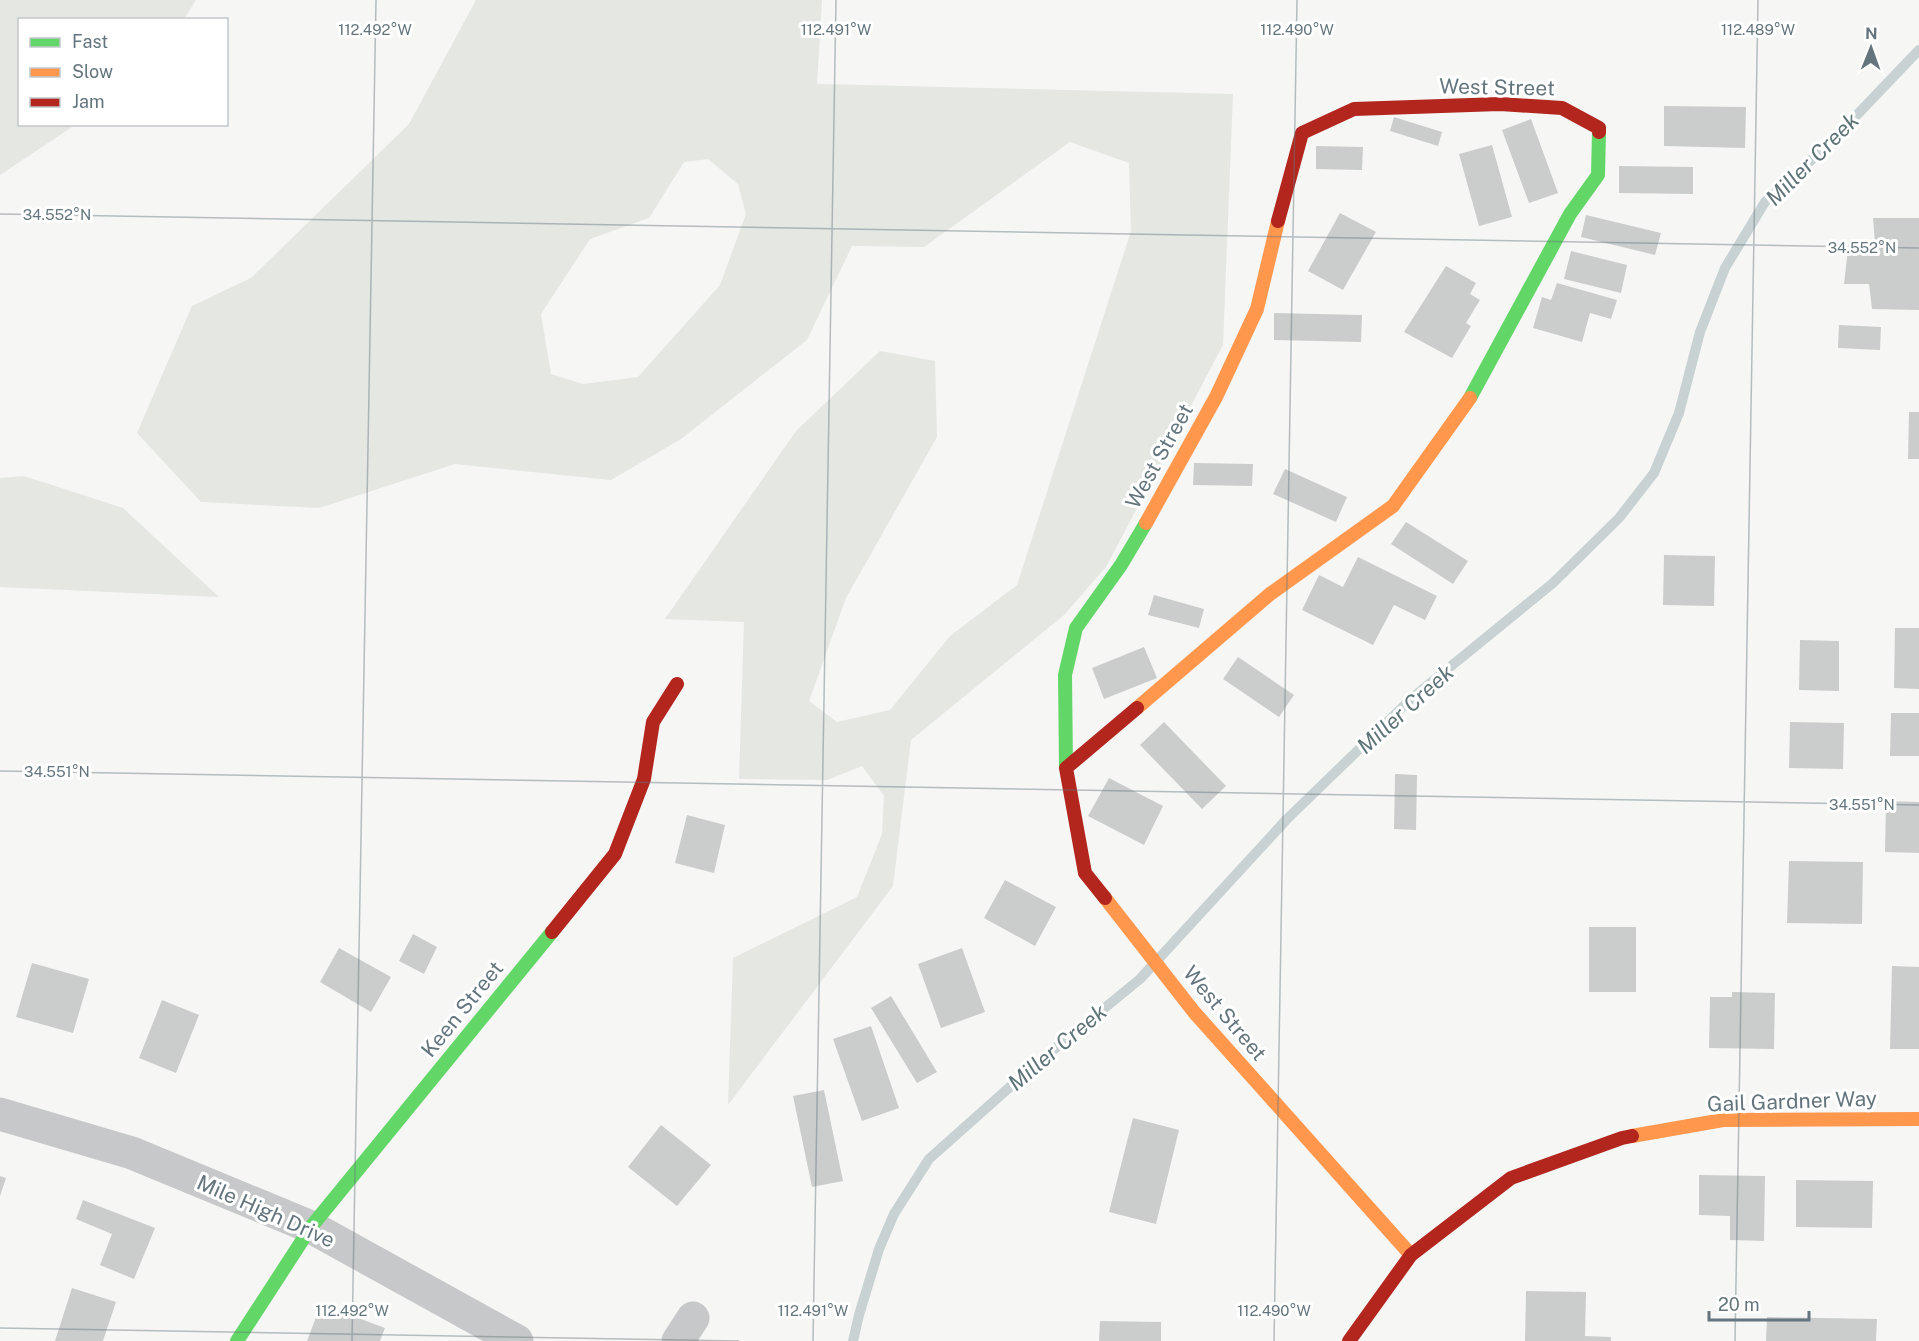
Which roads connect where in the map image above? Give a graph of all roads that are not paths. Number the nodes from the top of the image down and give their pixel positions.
1 (676, 684) dead end
2 (1066, 768) junction
3 (0, 1114) edge
4 (1919, 1119) edge
5 (311, 1227) junction
6 (1411, 1255) junction
7 (237, 1341) edge
8 (517, 1341) edge
9 (1349, 1341) edge

1 - 5 street, Keen Street
2 - 2 street, West Street
2 - 6 street, West Street
3 - 5 street, Mile High Drive
4 - 6 street, Gail Gardner Way
5 - 7 street, Keen Street
5 - 8 street, Mile High Drive
6 - 9 street, Gail Gardner Way

